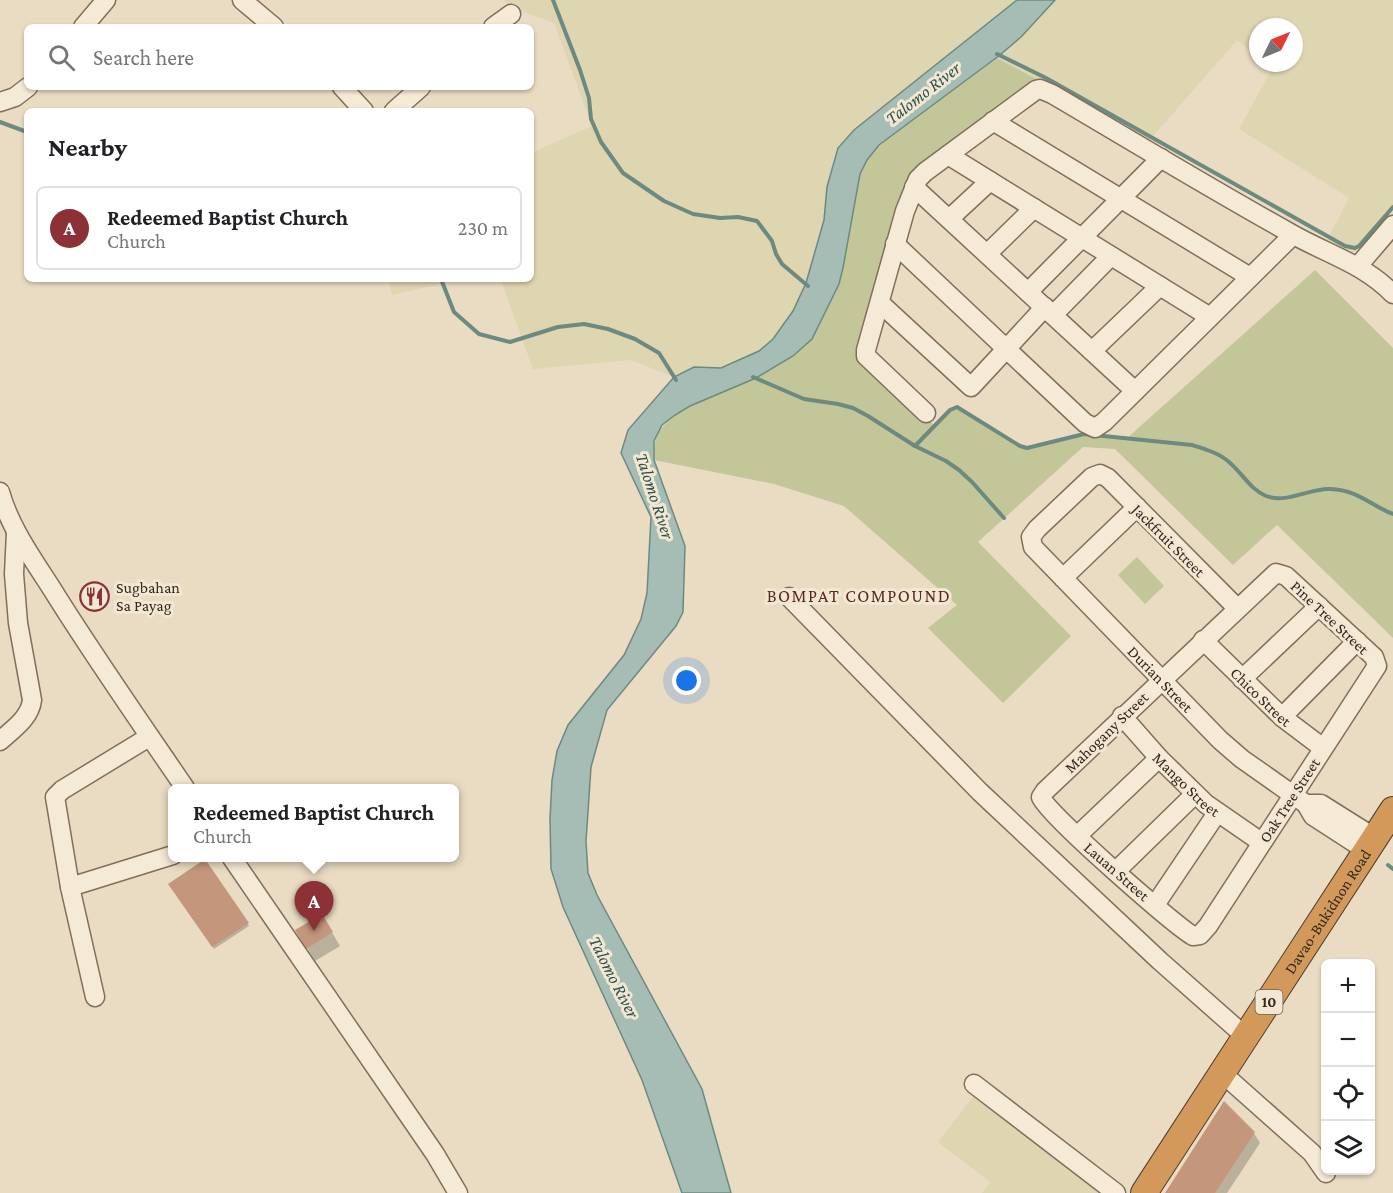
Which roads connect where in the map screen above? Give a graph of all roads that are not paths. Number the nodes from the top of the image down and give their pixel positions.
1 (106, 0) edge
2 (242, 0) edge
3 (511, 14) dead end
4 (86, 24) edge
5 (270, 24) edge
6 (496, 24) edge
7 (24, 90) edge
8 (345, 90) edge
9 (418, 90) edge
10 (0, 102) edge
11 (361, 108) edge
12 (397, 108) edge
13 (993, 121) junction
14 (948, 155) junction
15 (1161, 158) junction
16 (990, 181) junction
17 (914, 187) junction
18 (1121, 198) junction
19 (1034, 208) junction
20 (949, 219) junction
21 (1393, 225) edge
22 (1293, 235) junction
23 (1081, 238) junction
24 (895, 244) junction
25 (987, 254) junction
26 (1111, 256) junction
27 (1358, 266) junction
28 (1250, 277) junction
29 (1160, 286) junction
30 (1028, 292) junction
31 (1393, 294) edge
32 (880, 303) junction
33 (1049, 311) junction
34 (1210, 317) junction
35 (1006, 349) junction
36 (1092, 351) junction
37 (1135, 391) junction
38 (926, 413) dead end
39 (0, 492) edge
40 (1137, 507) junction
41 (3, 515) edge
42 (16, 532) junction
43 (1030, 537) joint
44 (1280, 573) joint
45 (1063, 578) junction
46 (789, 597) dead end
47 (1319, 606) junction
48 (1237, 608) junction
49 (1203, 640) junction
50 (1357, 642) junction
51 (1377, 664) joint
52 (1242, 679) junction
53 (1161, 680) junction
54 (1122, 716) junction
55 (1282, 717) junction
56 (149, 736) junction
57 (0, 741) edge
58 (1323, 748) junction
59 (1159, 758) junction
60 (182, 784) edge
61 (1195, 794) junction
62 (1041, 797) joint
63 (1299, 799) junction
64 (1393, 810) edge
65 (1217, 813) junction
66 (1077, 836) junction
67 (1262, 842) junction
68 (1371, 844) junction
69 (168, 857) edge
70 (234, 862) edge
71 (1116, 871) junction
72 (70, 887) junction
73 (1155, 905) junction
74 (1200, 935) joint
75 (95, 997) dead end
76 (1246, 1036) junction
77 (1222, 1073) junction
78 (974, 1084) dead end
79 (1321, 1166) edge
80 (459, 1193) edge
81 (1116, 1193) edge
82 (1144, 1193) edge

1 - 4 street
2 - 5 street
3 - 6 street
7 - 10 street
8 - 11 street
9 - 12 street
13 - 14 street
13 - 15 street
13 - 18 street
14 - 16 street
14 - 17 street
15 - 18 street
15 - 22 street
16 - 19 street
16 - 20 street
17 - 20 street
17 - 24 street
18 - 23 street
18 - 28 street
19 - 23 street
19 - 25 street
20 - 25 street
21 - 27 street
22 - 27 street
22 - 28 street
23 - 26 street
23 - 30 street
24 - 32 street
24 - 35 street
25 - 30 street
26 - 29 street
26 - 33 street
27 - 31 street
28 - 34 street
29 - 34 street
29 - 36 street
30 - 33 street
32 - 35 street
32 - 38 street
33 - 35 street
33 - 36 street
34 - 37 street
35 - 37 street
36 - 37 street
39 - 41 street
40 - 43 street, Jackfruit Street
40 - 45 street
40 - 48 street, Jackfruit Street
41 - 42 street
42 - 56 street
42 - 57 street
43 - 45 street, Durian Street
44 - 47 street, Pine Tree Street
44 - 48 street, Mahogany Street
45 - 53 street, Durian Street
46 - 76 street
47 - 50 street, Pine Tree Street
47 - 52 street
48 - 49 street, Mahogany Street
49 - 52 street, Chico Street
49 - 53 street, Mahogany Street
50 - 51 street, Pine Tree Street
50 - 55 street
51 - 58 street, Oak Tree Street
52 - 55 street, Chico Street
53 - 54 street, Mahogany Street
53 - 63 street, Durian Street
54 - 59 street, Mango Street
54 - 62 street, Mahogany Street
55 - 58 street, Chico Street
56 - 60 street
56 - 72 street
58 - 63 street, Oak Tree Street
59 - 61 street, Mango Street
59 - 66 street
61 - 65 street, Mango Street
61 - 71 street
62 - 66 street, Lauan Street
63 - 67 street, Oak Tree Street
63 - 68 street, Durian Street
64 - 68 highway, Davao-Bukidnon Road / 10
65 - 67 street, Mango Street
65 - 73 street
66 - 71 street, Lauan Street
67 - 74 street, Oak Tree Street
68 - 76 highway, Davao-Bukidnon Road / 10
69 - 72 street
70 - 80 street
71 - 73 street, Lauan Street
72 - 75 street
73 - 74 street, Lauan Street
76 - 77 highway, Davao-Bukidnon Road / 10
77 - 79 street
77 - 82 highway, Davao-Bukidnon Road / 10
78 - 81 street

